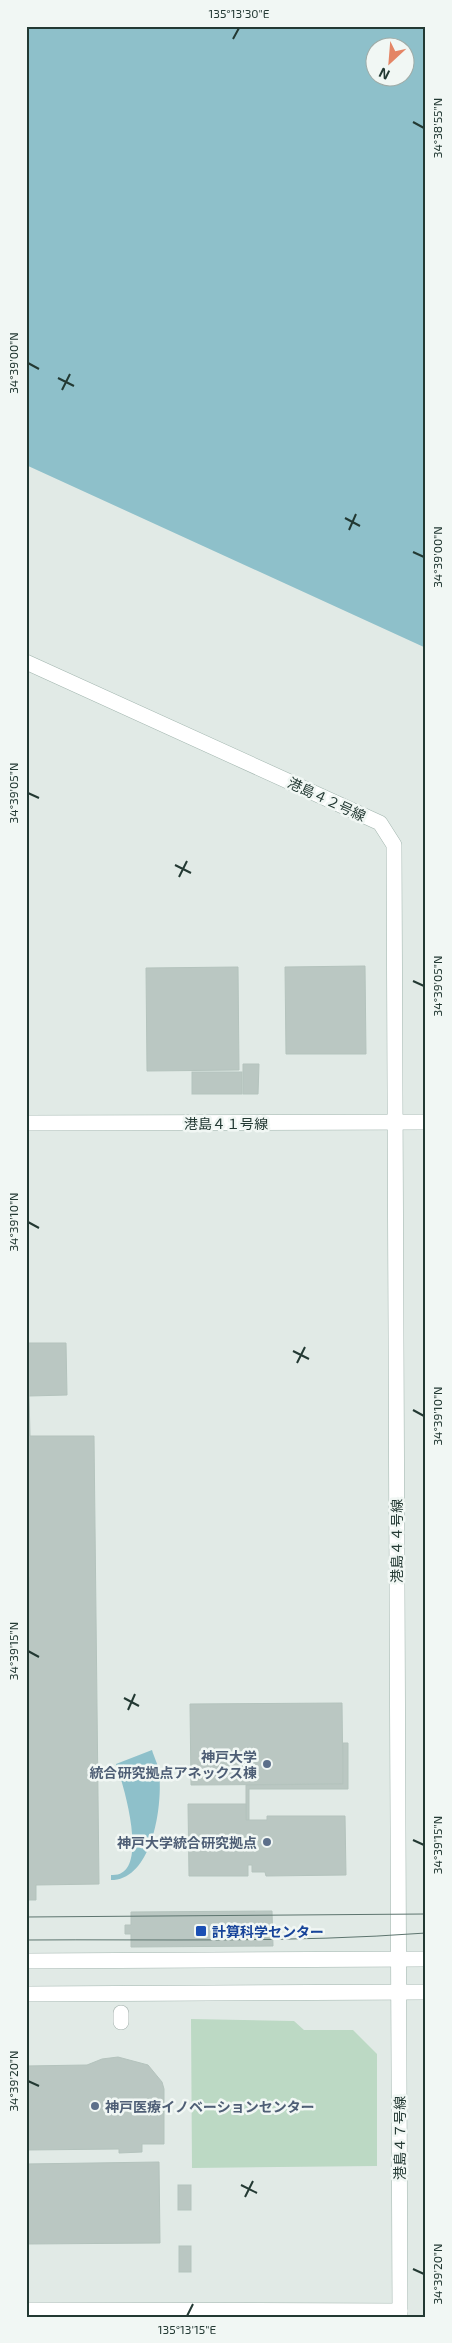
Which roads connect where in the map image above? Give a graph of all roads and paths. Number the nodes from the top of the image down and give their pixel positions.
1 (26, 662) edge
2 (397, 1122) junction
3 (426, 1122) edge
4 (26, 1123) edge
5 (398, 1959) junction
6 (426, 1959) edge
7 (26, 1961) edge
8 (399, 1992) junction
9 (426, 1992) edge
10 (26, 1994) edge
11 (26, 2310) edge
12 (105, 2313) edge
13 (400, 2314) edge

1 - 2 street, 港島４２号線
2 - 3 street, 港島４１号線
2 - 4 street, 港島４１号線
2 - 5 street, 港島４４号線
5 - 6 street
5 - 7 street
5 - 8 street, 港島４７号線
8 - 9 street
8 - 10 street
8 - 13 street, 港島４７号線
11 - 12 street
12 - 13 street

